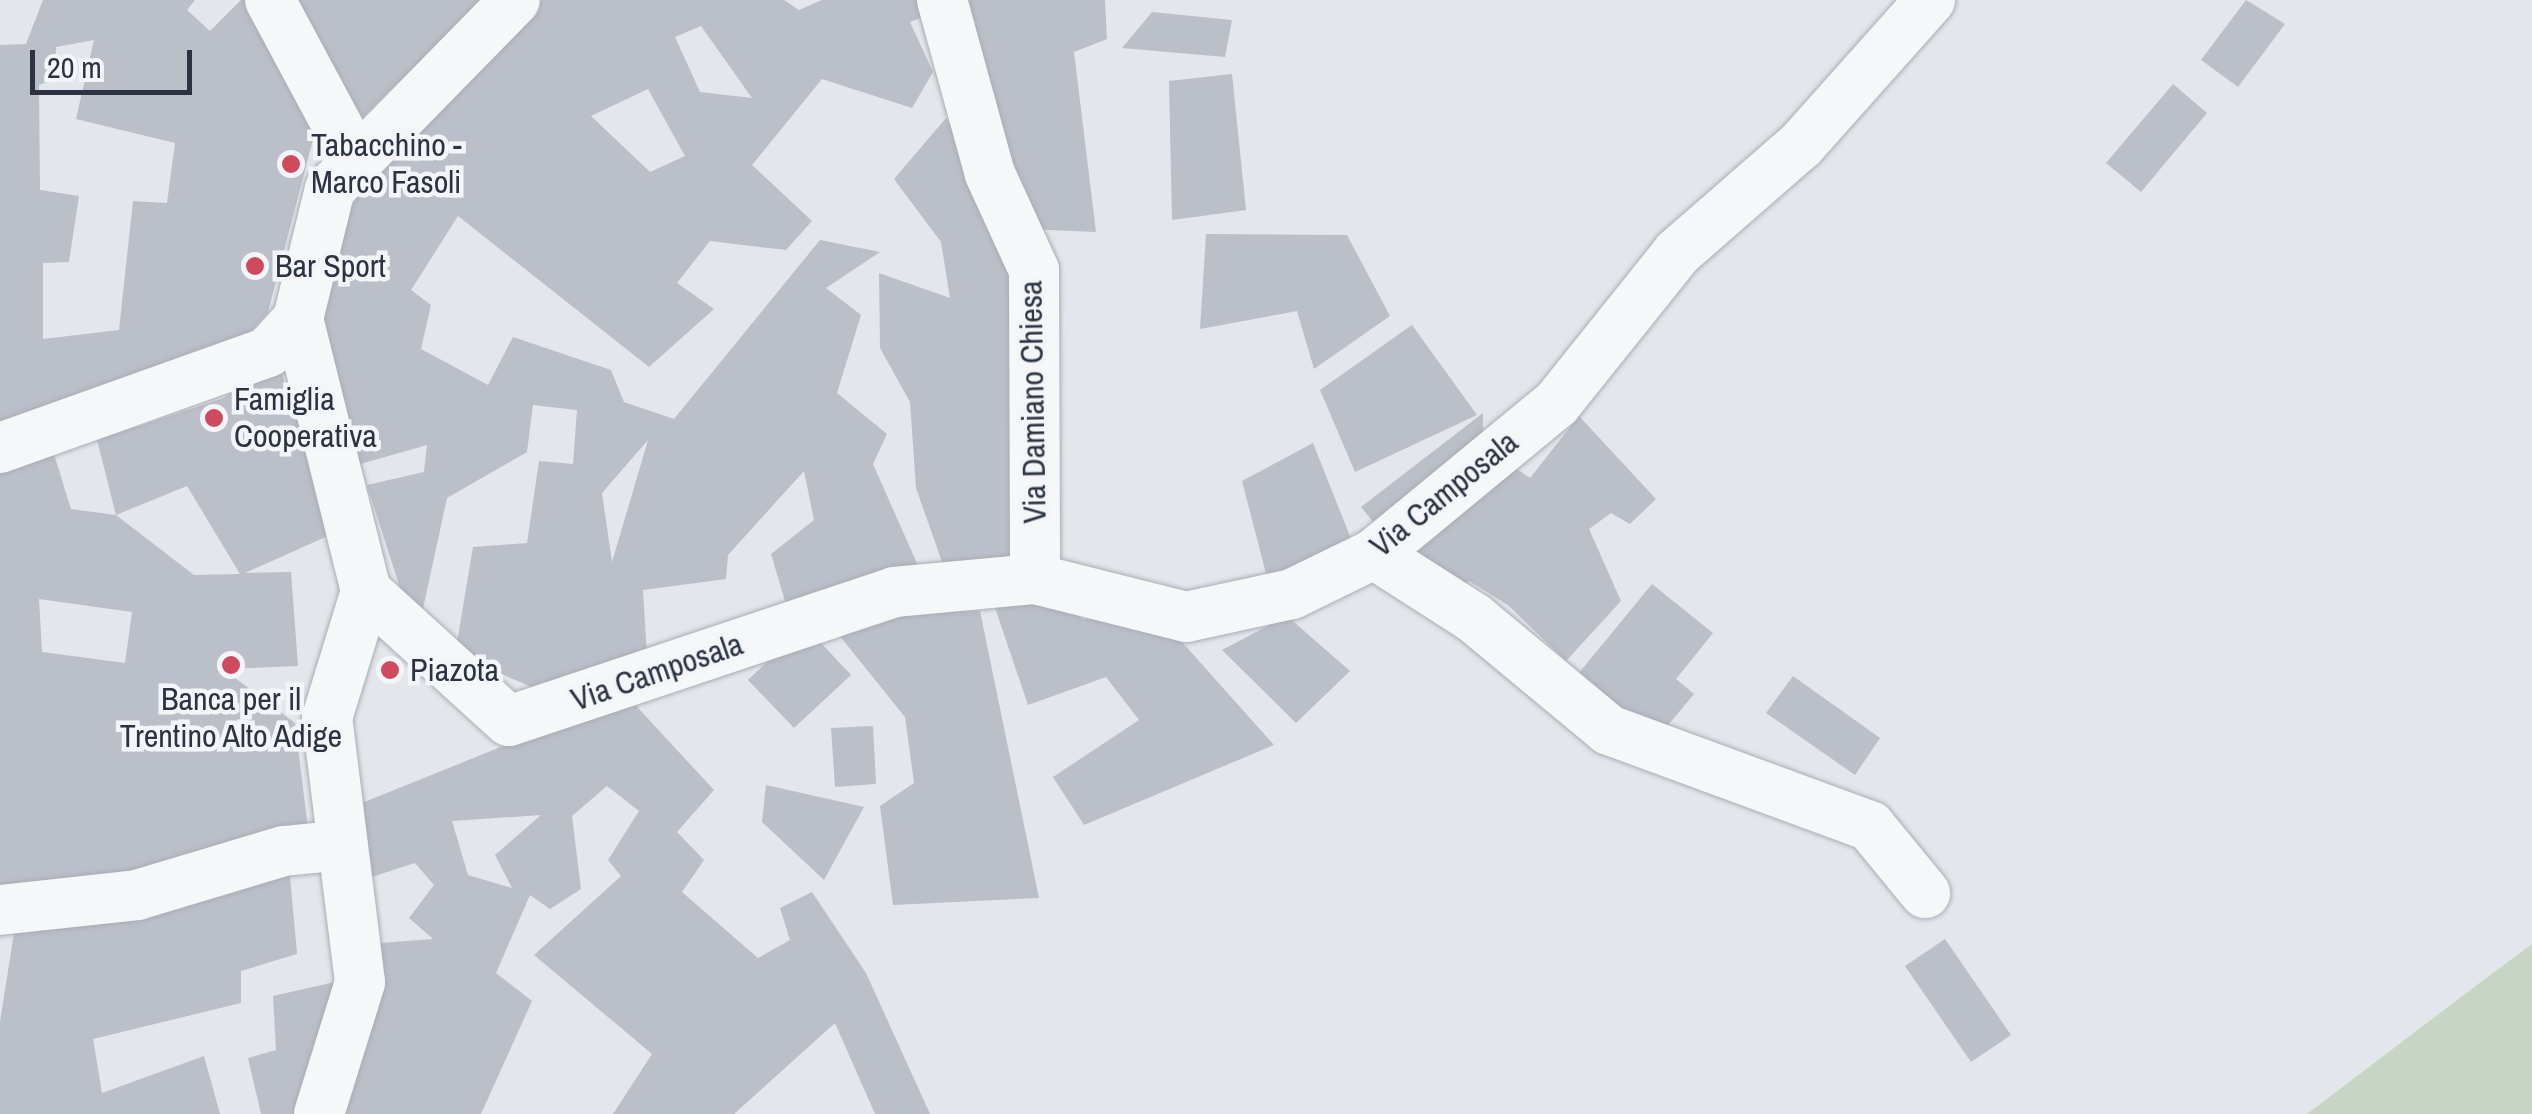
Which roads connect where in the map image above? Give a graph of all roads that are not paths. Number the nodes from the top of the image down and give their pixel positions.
1 (270, 0) edge
2 (515, 0) edge
3 (942, 0) edge
4 (1930, 0) edge
5 (356, 162) junction
6 (298, 319) junction
7 (0, 448) edge
8 (1374, 554) junction
9 (1035, 578) junction
10 (366, 592) junction
11 (343, 845) junction
12 (1925, 894) dead end
13 (0, 910) edge
14 (319, 1114) edge

1 - 5 street
2 - 5 street
3 - 9 street, Via Damiano Chiesa
4 - 8 street, Via Camposala
5 - 6 street
6 - 7 street
6 - 10 street
8 - 9 street, Via Camposala
8 - 12 street
9 - 10 street, Via Camposala
10 - 11 street
11 - 13 street
11 - 14 street

